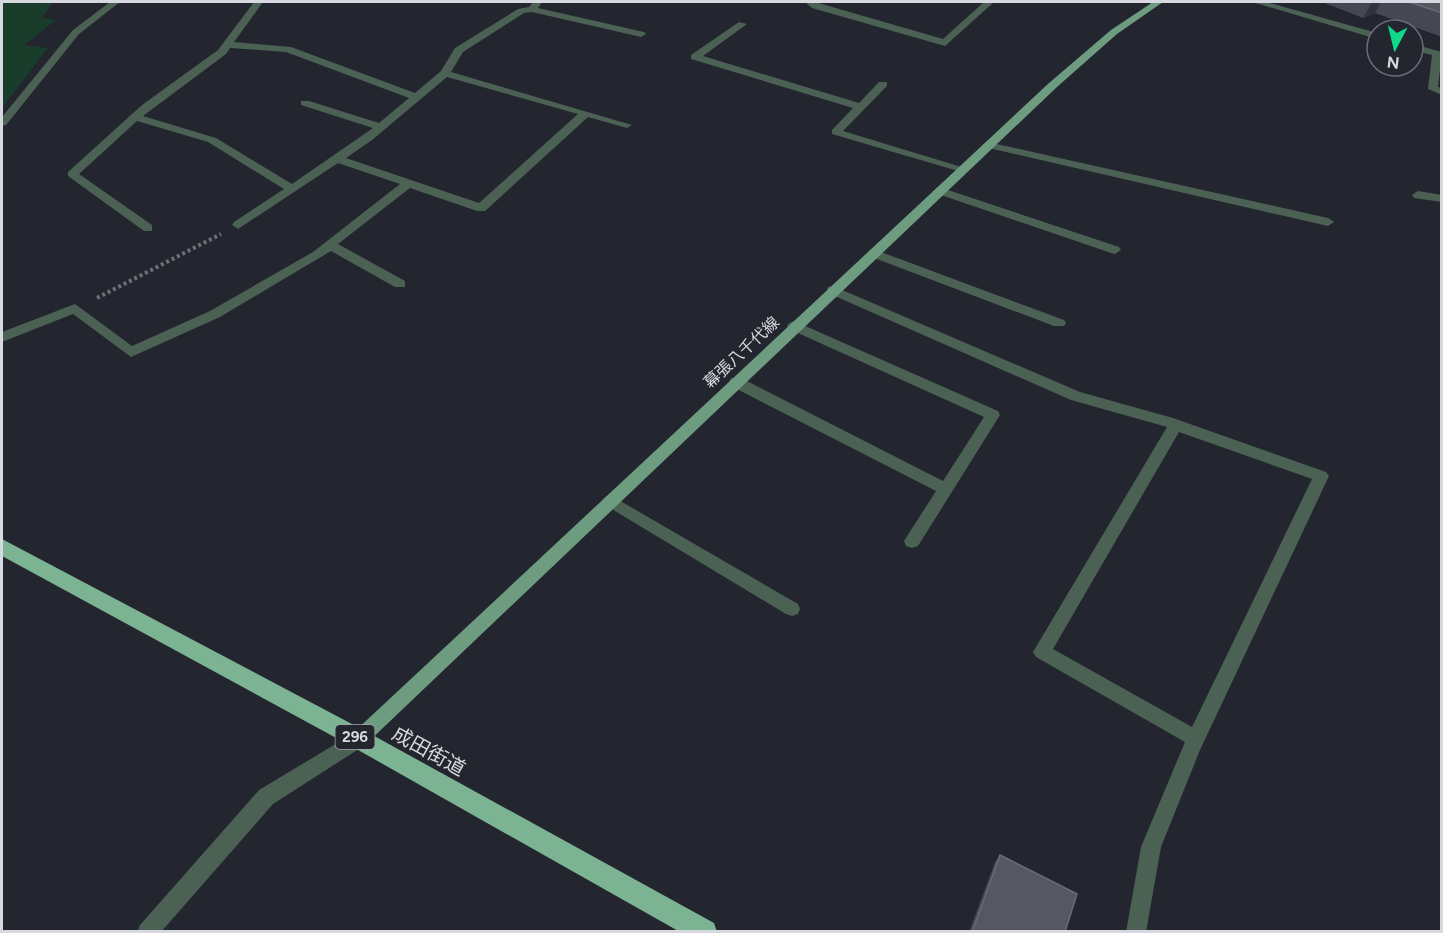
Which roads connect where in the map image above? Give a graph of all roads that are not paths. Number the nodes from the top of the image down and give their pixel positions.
1 (115, 2) edge
2 (258, 2) edge
3 (810, 2) edge
4 (989, 2) edge
5 (1158, 2) edge
6 (1257, 2) edge
7 (535, 5) edge
8 (742, 24) dead end
9 (1365, 33) edge
10 (641, 34) dead end
11 (227, 45) junction
12 (1439, 54) edge
13 (445, 73) junction
14 (883, 84) dead end
15 (1442, 92) edge
16 (417, 97) junction
17 (305, 103) dead end
18 (861, 107) junction
19 (586, 113) junction
20 (135, 117) junction
21 (2, 123) edge
22 (627, 125) dead end
23 (380, 127) junction
24 (988, 145) junction
25 (338, 159) junction
26 (962, 169) junction
27 (409, 183) junction
28 (293, 189) junction
29 (939, 190) junction
30 (1418, 195) dead end
31 (1442, 198) edge
32 (1328, 222) dead end
33 (238, 225) road end
34 (148, 228) dead end
35 (330, 245) junction
36 (1116, 250) dead end
37 (873, 253) junction
38 (400, 284) dead end
39 (833, 290) junction
40 (1059, 322) dead end
41 (794, 326) junction
42 (2, 337) edge
43 (736, 382) junction
44 (1176, 425) junction
45 (945, 489) junction
46 (610, 501) junction
47 (912, 541) dead end
48 (2, 547) edge
49 (792, 609) dead end
50 (359, 739) junction
51 (1196, 739) junction
52 (147, 932) edge
53 (705, 932) edge
54 (1136, 932) edge

1 - 21 street
2 - 11 street
3 - 4 street
5 - 24 main road, 幕張八千代線
6 - 9 street
7 - 10 street
7 - 13 street
8 - 18 street
11 - 16 street
11 - 20 street
12 - 15 street
13 - 16 street
13 - 19 street
14 - 18 street
16 - 23 street
17 - 23 street
18 - 26 street
19 - 22 street
19 - 27 street
20 - 28 street
20 - 34 street
23 - 25 street
24 - 26 main road, 幕張八千代線
24 - 32 street
25 - 27 street
25 - 28 street
26 - 29 main road, 幕張八千代線
27 - 35 street
28 - 33 street
29 - 36 street
29 - 37 main road, 幕張八千代線
30 - 31 street
35 - 38 street
35 - 42 street
37 - 39 main road, 幕張八千代線
37 - 40 street
39 - 41 main road, 幕張八千代線
39 - 44 street
41 - 43 main road, 幕張八千代線
41 - 45 street
43 - 45 street
43 - 46 main road, 幕張八千代線
44 - 51 street
44 - 51 street
45 - 47 street
46 - 49 street
46 - 50 main road, 幕張八千代線
48 - 50 highway, 成田街道 / 296
50 - 52 street
50 - 53 highway, 成田街道 / 296
51 - 54 street

